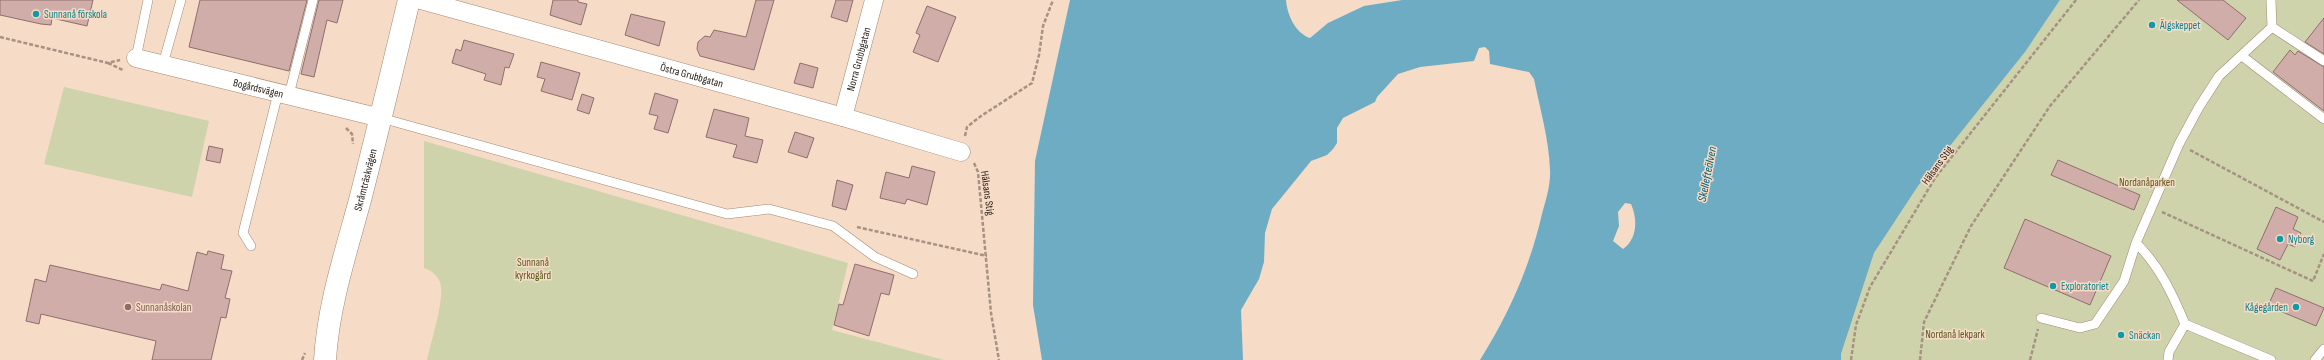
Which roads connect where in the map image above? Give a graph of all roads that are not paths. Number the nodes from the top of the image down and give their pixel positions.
1 (148, 0) edge
2 (181, 0) edge
3 (313, 0) edge
4 (409, 0) edge
5 (421, 0) edge
6 (874, 0) edge
7 (2271, 0) edge
8 (2272, 26) junction
9 (2242, 56) junction
10 (136, 58) joint
11 (2324, 61) edge
12 (163, 64) junction
13 (283, 94) junction
14 (844, 117) junction
15 (381, 118) junction
16 (2324, 120) edge
17 (961, 152) road end
18 (2136, 243) junction
19 (251, 246) dead end
20 (912, 274) dead end
21 (2040, 318) road end
22 (2186, 324) junction
23 (2324, 349) edge
24 (325, 360) edge
25 (2168, 360) edge
26 (2271, 360) edge
27 (2315, 360) edge

1 - 10 lane
2 - 12 lane
3 - 13 lane
4 - 15 main road, Skråmträskvägen
5 - 14 street, Östra Grubbgatan
6 - 14 street, Norra Grubbgatan
7 - 8 lane
8 - 9 lane
8 - 11 lane
9 - 16 lane
9 - 18 lane
10 - 12 street, Bogårdsvägen
12 - 13 street, Bogårdsvägen
13 - 15 street, Bogårdsvägen
13 - 19 lane
14 - 17 street, Östra Grubbgatan
15 - 20 lane
15 - 24 main road, Skråmträskvägen
18 - 21 lane
18 - 22 lane
22 - 25 lane
22 - 26 lane
23 - 27 lane

